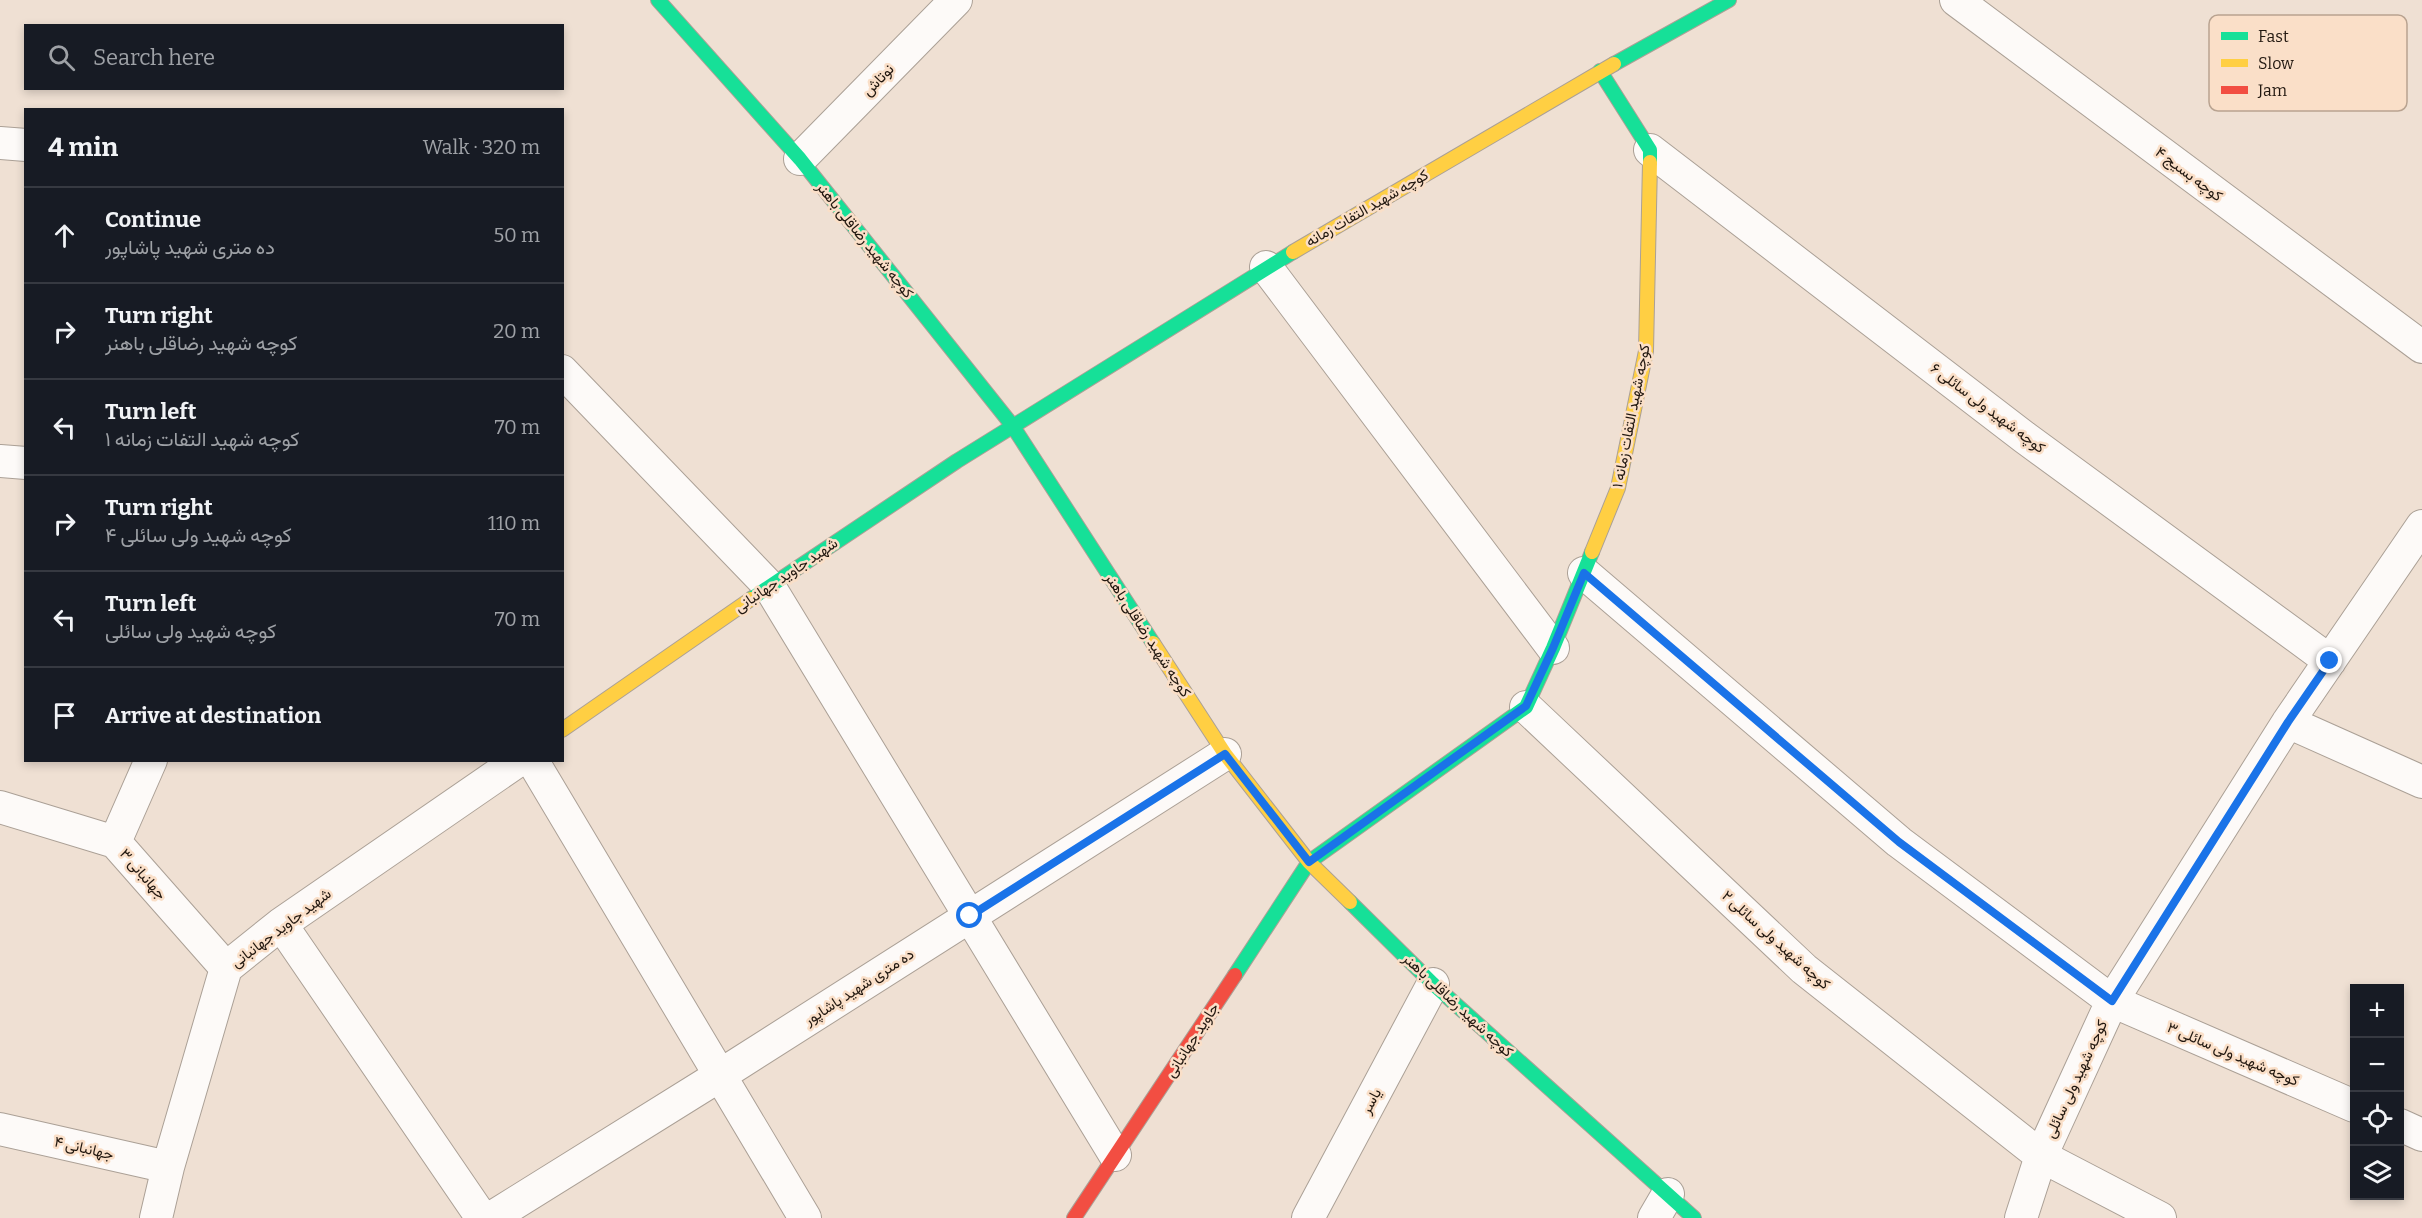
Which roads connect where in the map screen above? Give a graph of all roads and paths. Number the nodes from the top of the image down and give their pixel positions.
1 (658, 0) edge
2 (956, 0) edge
3 (1729, 0) edge
4 (1956, 0) edge
5 (1600, 71) junction
6 (0, 143) edge
7 (24, 145) edge
8 (1650, 150) junction
9 (800, 159) junction
10 (1266, 267) junction
11 (2422, 347) edge
12 (564, 373) edge
13 (1012, 425) junction
14 (0, 461) edge
15 (24, 463) edge
16 (2422, 526) edge
17 (1584, 573) junction
18 (769, 586) junction
19 (1553, 648) junction
20 (2330, 661) junction
21 (1526, 706) junction
22 (2288, 722) junction
23 (564, 729) edge
24 (1225, 754) junction
25 (150, 762) edge
26 (516, 762) edge
27 (533, 762) edge
28 (2422, 782) edge
29 (0, 807) edge
30 (115, 842) junction
31 (1309, 862) junction
32 (970, 916) junction
33 (281, 924) junction
34 (226, 968) junction
35 (1433, 984) junction
36 (2112, 1001) junction
37 (719, 1076) junction
38 (2350, 1104) edge
39 (2404, 1127) edge
40 (0, 1129) edge
41 (2422, 1135) edge
42 (1115, 1155) junction
43 (2041, 1156) junction
44 (168, 1167) junction
45 (1661, 1206) edge
46 (156, 1218) edge
47 (482, 1218) edge
48 (491, 1218) edge
49 (805, 1218) edge
50 (1074, 1218) edge
51 (1308, 1218) edge
52 (1694, 1218) edge
53 (2021, 1218) edge
54 (2160, 1218) edge

1 - 9 street, کوچه شهید رضاقلی باهنر
2 - 9 street, نوتاش
3 - 5 street, کوچه شهید التفات زمانه
4 - 11 street, کوچه بسیج ۴
5 - 8 street
5 - 10 street, کوچه شهید التفات زمانه
6 - 7 street
8 - 17 street, کوچه شهید التفات زمانه ۱
8 - 20 street, کوچه شهید ولی سائلی ۶
9 - 13 street, کوچه شهید رضاقلی باهنر
10 - 13 street, کوچه شهید التفات زمانه
10 - 19 street
12 - 18 street
13 - 18 street, شهید جاوید جهانبانی
13 - 24 street, کوچه شهید رضاقلی باهنر
14 - 15 street
16 - 20 street, کوچه شهید ولی سائلی
17 - 19 street, کوچه شهید التفات زمانه ۱
17 - 36 street, کوچه شهید ولی سائلی ۳
18 - 23 street, شهید جاوید جهانبانی
18 - 32 street
19 - 21 street, کوچه شهید التفات زمانه ۱
20 - 22 street, کوچه شهید ولی سائلی
21 - 31 street, کوچه شهید التفات زمانه ۱
21 - 43 street, کوچه شهید ولی سائلی ۲
22 - 28 street
22 - 36 street, کوچه شهید ولی سائلی
24 - 31 street, کوچه شهید رضاقلی باهنر
24 - 32 street, ده متری شهید پاشاپور
25 - 30 street
26 - 33 street, شهید جاوید جهانبانی
27 - 37 street
29 - 30 street, جهانبانی ۳
30 - 34 street, جهانبانی ۳
31 - 35 street, کوچه شهید رضاقلی باهنر
31 - 42 street, جاوید جهانبانی
32 - 37 street, ده متری شهید پاشاپور
32 - 42 street
33 - 34 street, شهید جاوید جهانبانی
33 - 47 street
34 - 44 street, شهید جاوید جهانبانی
35 - 45 street, کوچه شهید رضاقلی باهنر
35 - 51 street, یاسر
36 - 38 street, کوچه شهید ولی سائلی ۳
36 - 43 street, کوچه شهید ولی سائلی
37 - 48 street, ده متری شهید پاشاپور
37 - 49 street
39 - 41 street
40 - 44 street, جهانبانی ۴
42 - 50 street, جاوید جهانبانی
43 - 53 street, کوچه شهید ولی سائلی
43 - 54 street, کوچه شهید ولی سائلی ۲
44 - 46 street, شهید جاوید جهانبانی
45 - 52 street, کوچه شهید رضاقلی باهنر

